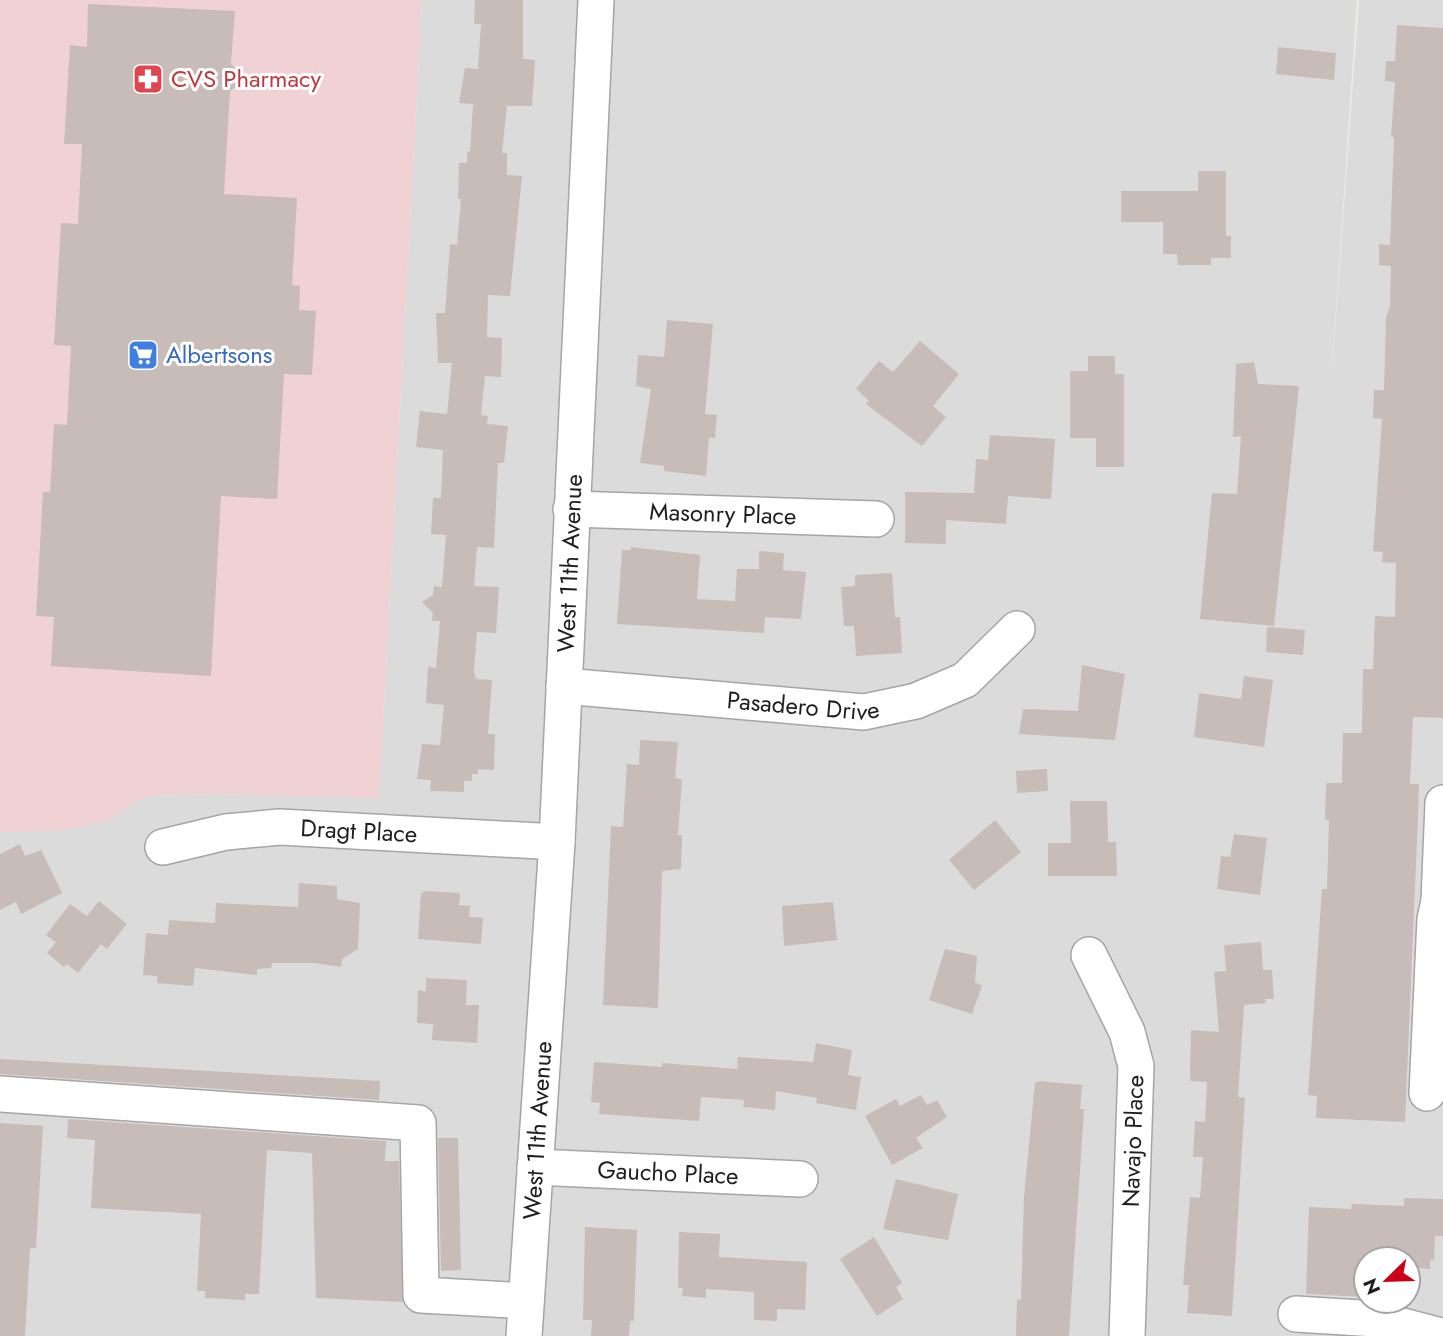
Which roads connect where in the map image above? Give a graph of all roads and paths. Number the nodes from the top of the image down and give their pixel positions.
1 (596, 0) edge
2 (571, 509) junction
3 (876, 519) dead end
4 (1017, 629) dead end
5 (564, 685) junction
6 (1443, 803) edge
7 (557, 842) junction
8 (163, 847) dead end
9 (1441, 901) edge
10 (1089, 955) dead end
11 (1427, 1093) dead end
12 (0, 1094) edge
13 (535, 1167) junction
14 (800, 1180) dead end
15 (526, 1301) junction
16 (1296, 1314) dead end
17 (524, 1336) edge
18 (1127, 1336) edge
19 (1441, 1336) edge

1 - 2 street, West 11th Avenue
2 - 3 street, Masonry Place
2 - 5 street, West 11th Avenue
4 - 5 street, Pasadero Drive
5 - 7 street, West 11th Avenue
6 - 9 street
7 - 8 street, Dragt Place
7 - 13 street, West 11th Avenue
9 - 11 street
10 - 18 street, Navajo Place
12 - 15 street
13 - 14 street, Gaucho Place
13 - 15 street, West 11th Avenue
15 - 17 street, West 11th Avenue
16 - 19 street

